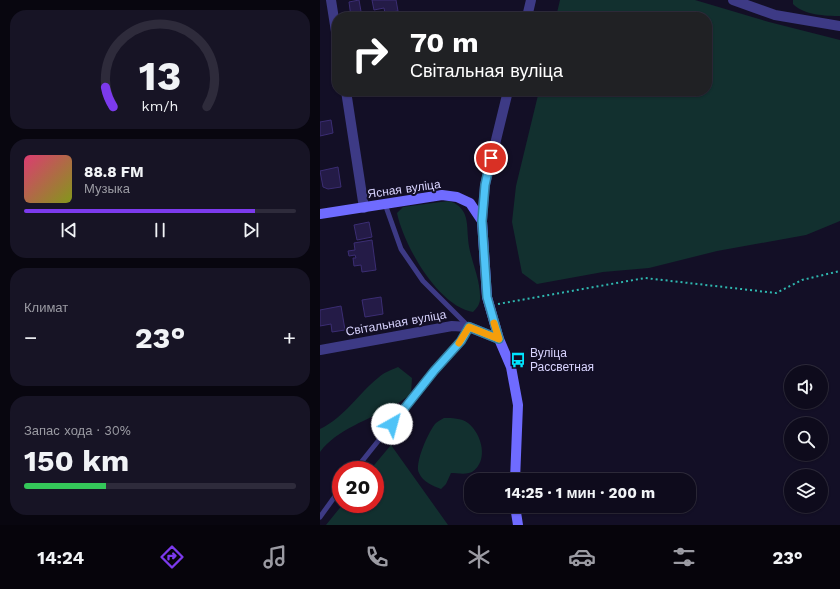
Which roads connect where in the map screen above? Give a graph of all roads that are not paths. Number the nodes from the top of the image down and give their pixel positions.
1 (331, 0) edge
2 (531, 0) edge
3 (733, 0) edge
4 (333, 12) edge
5 (528, 12) edge
6 (840, 26) edge
7 (347, 96) edge
8 (507, 96) edge
9 (385, 204) junction
10 (364, 208) junction
11 (320, 214) edge
12 (482, 221) junction
13 (469, 327) junction
14 (499, 339) junction
15 (320, 350) edge
16 (362, 461) edge
17 (516, 473) edge
18 (332, 501) edge
19 (515, 513) edge
20 (320, 518) edge
21 (518, 525) edge

1 - 4 street
2 - 5 street
3 - 6 street
7 - 10 street
8 - 12 street
9 - 10 street, Ясная вуліца
9 - 12 street, Ясная вуліца
9 - 13 lane
10 - 11 street, Ясная вуліца
12 - 14 street
13 - 14 street, Світальная вуліца
13 - 15 street, Світальная вуліца
13 - 16 lane
14 - 17 street
18 - 20 lane
19 - 21 street

